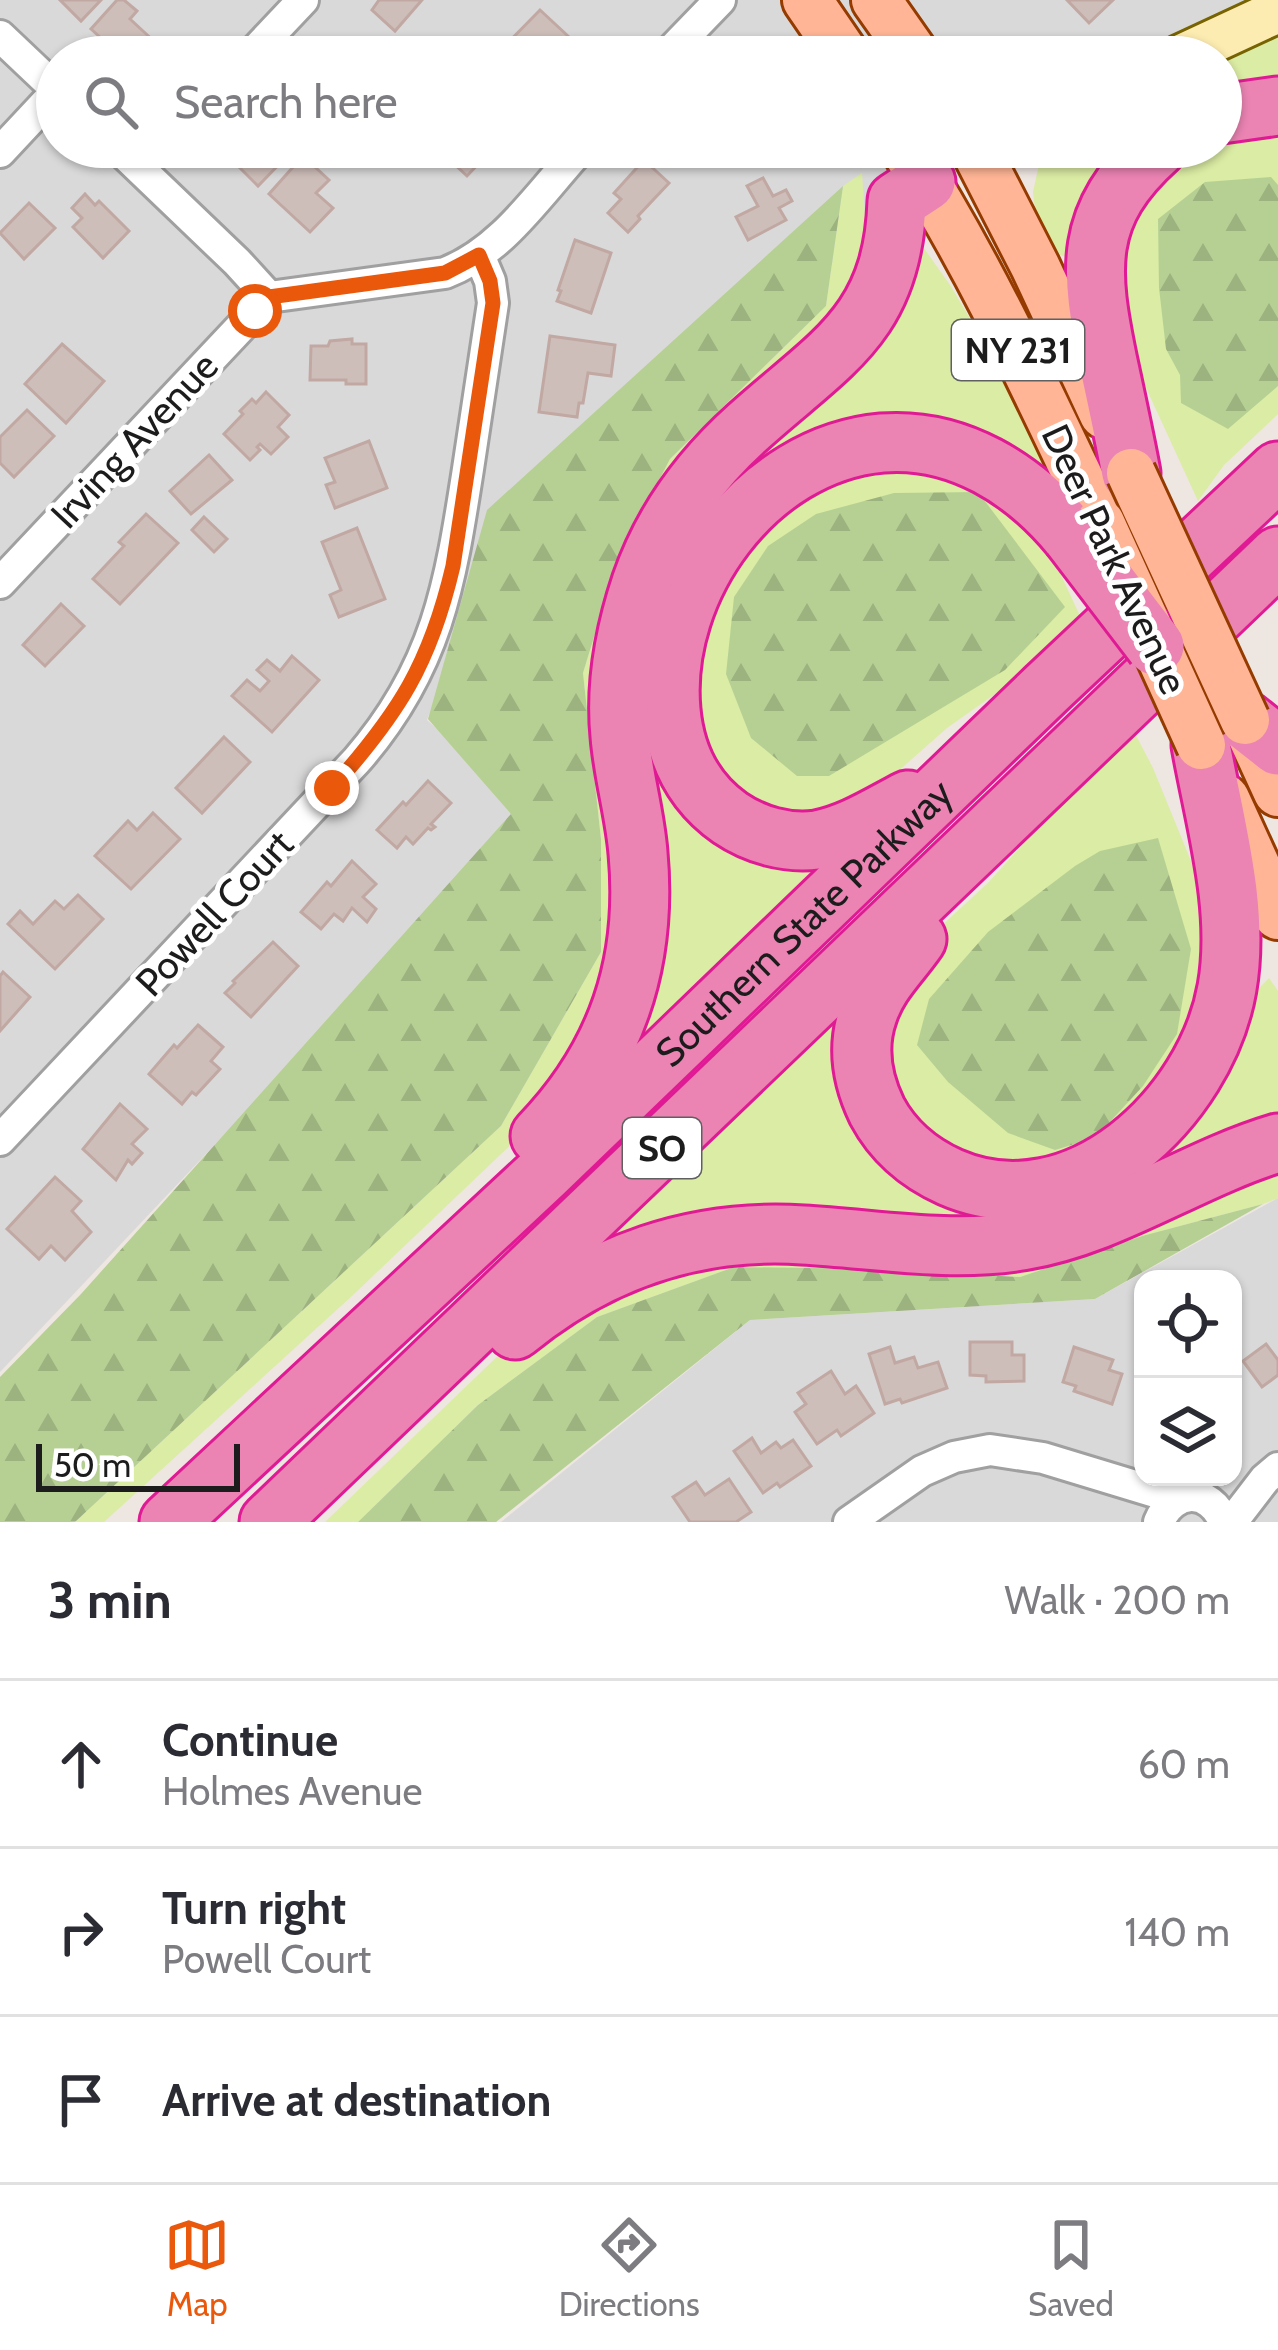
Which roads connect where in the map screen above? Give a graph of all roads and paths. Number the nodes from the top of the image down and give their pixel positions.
1 (303, 0) edge
2 (720, 0) edge
3 (807, 0) edge
4 (876, 0) edge
5 (902, 0) edge
6 (1278, 10) edge
7 (0, 36) edge
8 (269, 36) edge
9 (685, 36) edge
10 (832, 36) edge
11 (904, 36) edge
12 (914, 36) edge
13 (1223, 36) edge
14 (36, 71) edge
15 (1278, 106) edge
16 (1242, 111) edge
17 (36, 113) edge
18 (0, 152) edge
19 (139, 168) edge
20 (563, 168) edge
21 (913, 168) edge
22 (917, 168) edge
23 (989, 168) edge
24 (1138, 168) edge
25 (479, 255) junction
26 (269, 297) junction
27 (1278, 471) edge
28 (1132, 472) junction
29 (1085, 529) junction
30 (1274, 560) edge
31 (0, 584) edge
32 (1155, 646) joint
33 (1241, 737) edge
34 (960, 772) junction
35 (1278, 792) edge
36 (981, 838) junction
37 (1278, 914) edge
38 (0, 1140) edge
39 (1278, 1143) edge
40 (401, 1307) junction
41 (341, 1455) junction
42 (1271, 1473) edge
43 (1173, 1510) edge
44 (169, 1522) edge
45 (269, 1522) edge
46 (849, 1522) edge
47 (1228, 1522) edge

1 - 8 street
2 - 9 street
3 - 10 main road
4 - 11 main road
5 - 12 street
6 - 13 street
7 - 14 street
15 - 16 highway
17 - 18 street
19 - 26 street
20 - 25 street
21 - 40 highway
22 - 29 main road, Deer Park Avenue / NY 231
23 - 28 main road, Deer Park Avenue / NY 231
24 - 28 highway
25 - 26 street
25 - 38 street, Powell Court
26 - 31 street, Irving Avenue
27 - 34 highway, Southern State Parkway / SO
28 - 33 main road, Deer Park Avenue / NY 231, bridge
29 - 32 highway, bridge
29 - 34 highway
30 - 36 highway, Southern State Parkway / SO
32 - 33 main road, Deer Park Avenue / NY 231, bridge
33 - 35 main road, Deer Park Avenue / NY 231
33 - 36 highway
33 - 37 main road, Deer Park Avenue / NY 231
34 - 40 highway, Southern State Parkway / SO
36 - 41 highway, Southern State Parkway / SO
39 - 41 highway
40 - 44 highway, Southern State Parkway / SO
41 - 45 highway, Southern State Parkway / SO
42 - 43 street
42 - 47 street
43 - 46 street
43 - 47 street

